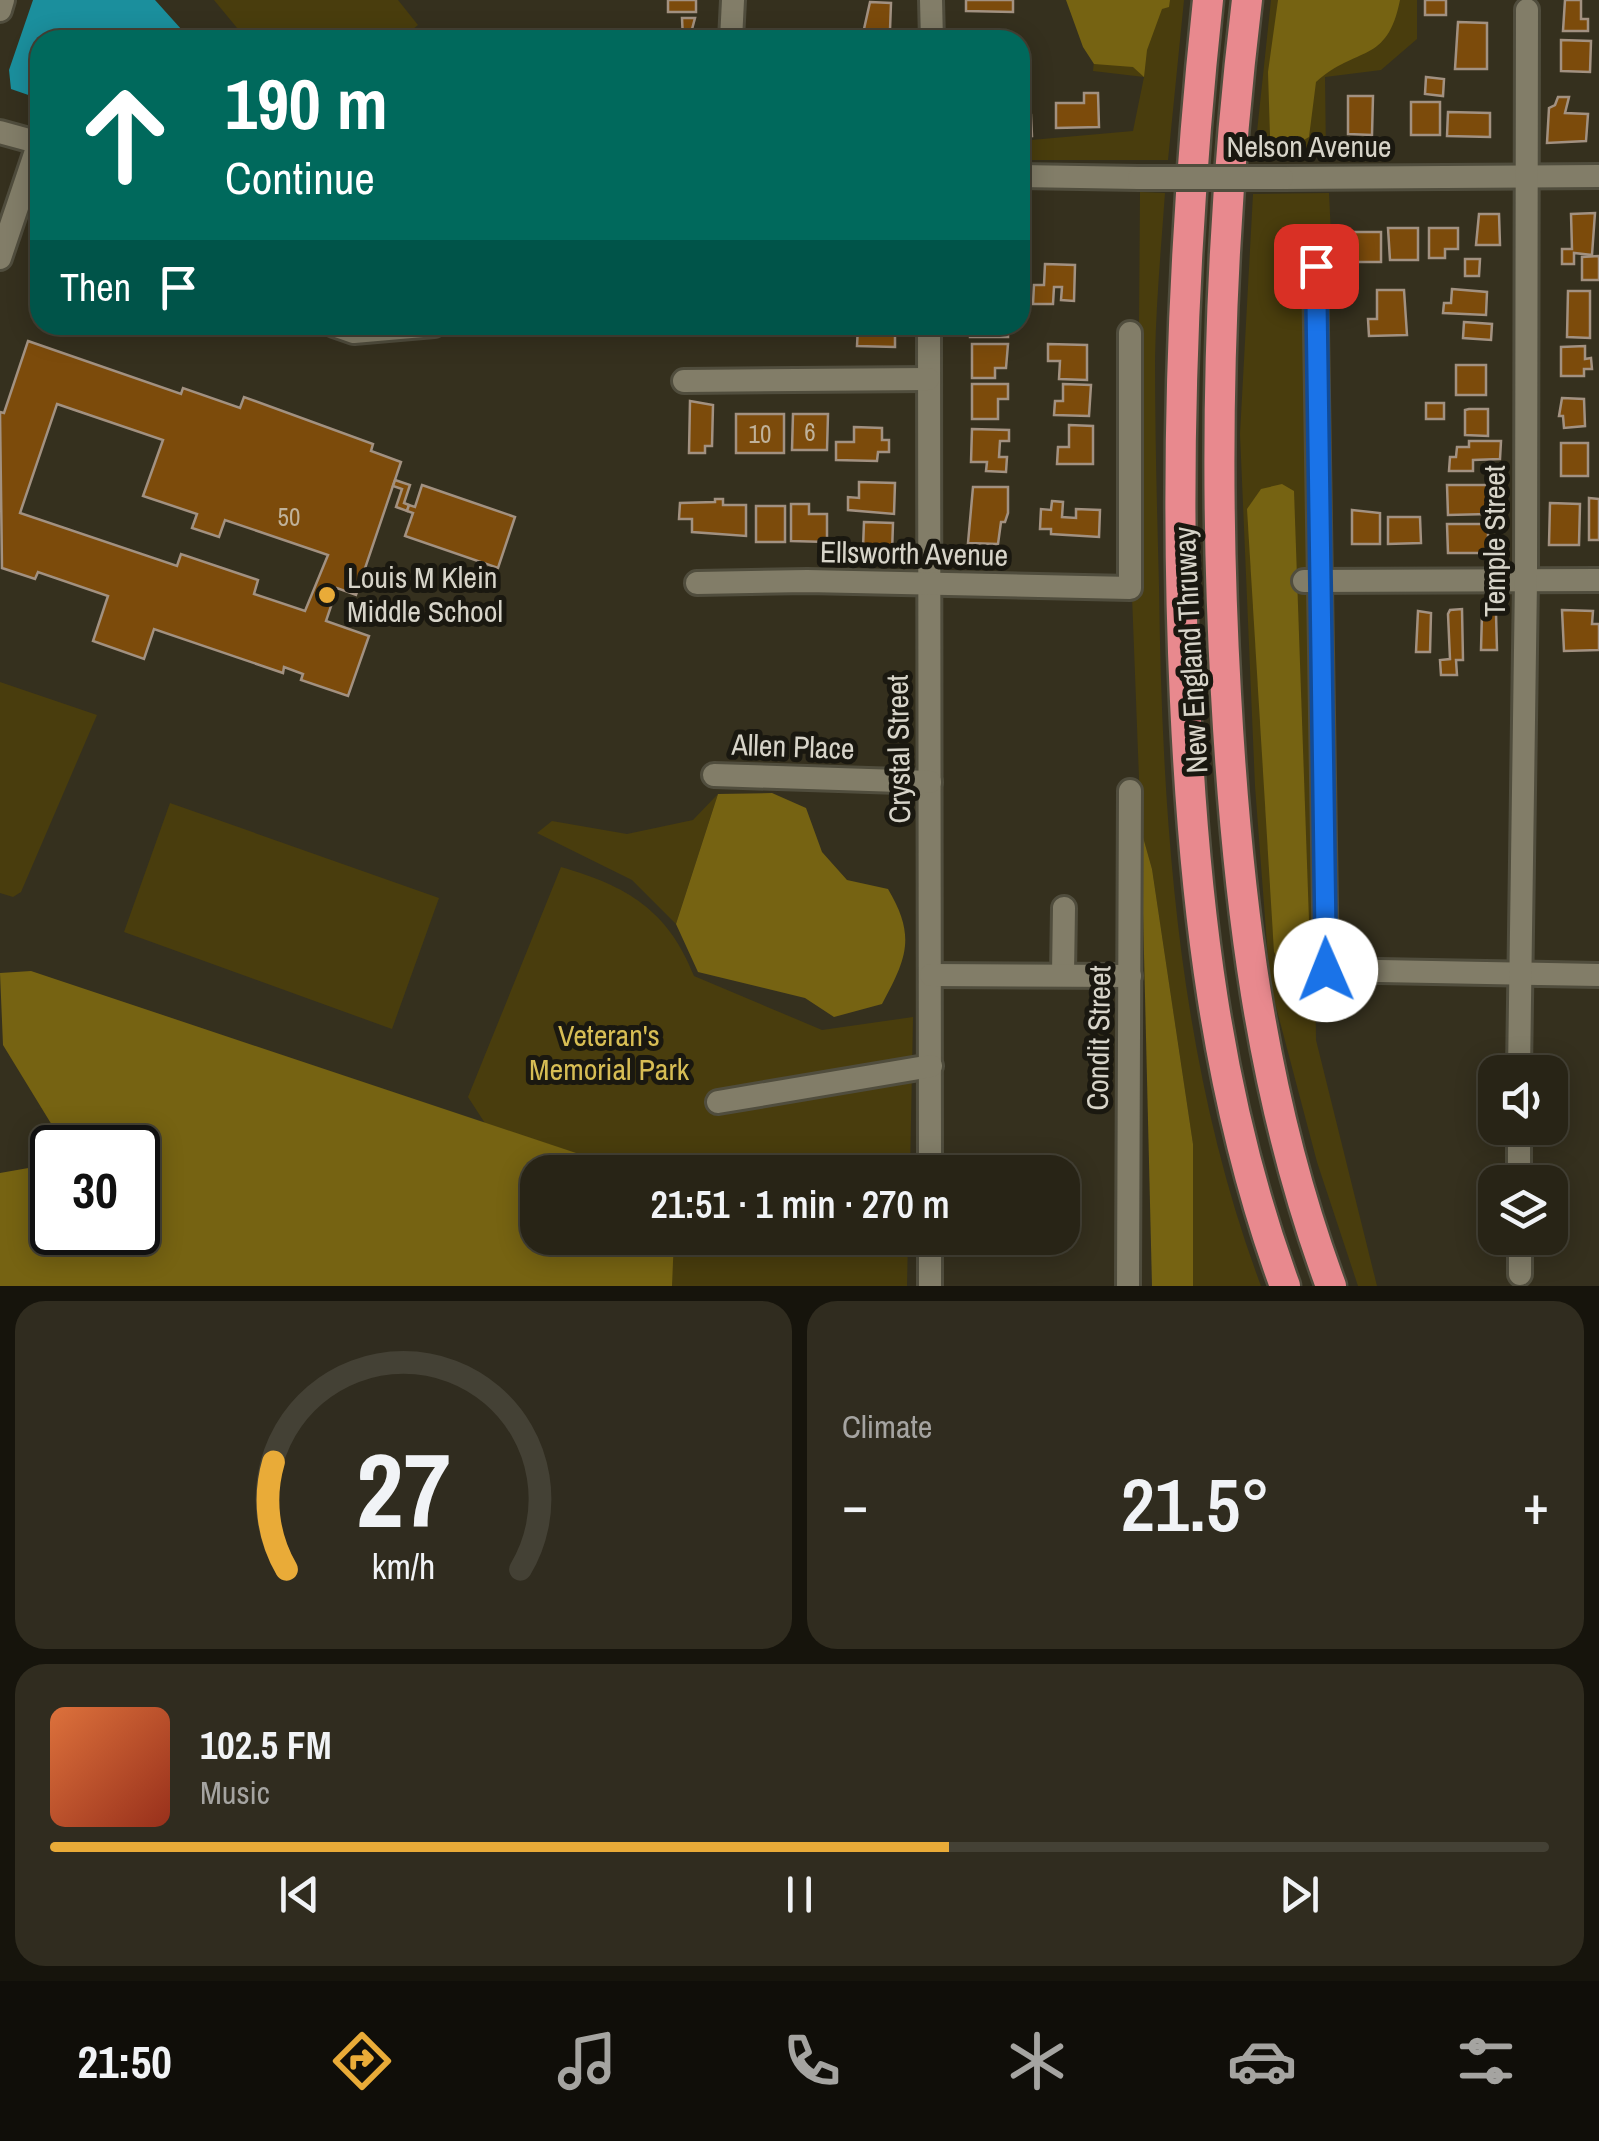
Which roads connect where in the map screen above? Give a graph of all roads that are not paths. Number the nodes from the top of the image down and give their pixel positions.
1 (4, 0) edge
2 (732, 0) edge
3 (931, 0) edge
4 (1208, 0) edge
5 (1247, 0) edge
6 (0, 10) edge
7 (1527, 10) dead end
8 (731, 30) edge
9 (932, 30) edge
10 (0, 132) edge
11 (30, 140) edge
12 (30, 171) edge
13 (1030, 176) edge
14 (1524, 176) junction
15 (1599, 176) edge
16 (0, 258) edge
17 (1316, 266) dead end
18 (1130, 333) dead end
19 (928, 335) edge
20 (928, 379) junction
21 (684, 381) dead end
22 (1526, 580) junction
23 (1599, 580) edge
24 (1313, 581) junction
25 (697, 583) dead end
26 (928, 584) junction
27 (714, 775) dead end
28 (930, 782) junction
29 (1130, 791) dead end
30 (1064, 908) dead end
31 (931, 974) junction
32 (1063, 974) junction
33 (1518, 974) junction
34 (1599, 975) edge
35 (1130, 976) junction
36 (1518, 1055) edge
37 (931, 1066) junction
38 (718, 1102) dead end
39 (930, 1155) edge
40 (930, 1255) edge
41 (1520, 1255) edge
42 (1520, 1274) dead end
43 (930, 1286) edge
44 (1128, 1286) edge
45 (1285, 1286) edge
46 (1331, 1286) edge

1 - 6 street
2 - 8 street
3 - 9 street
4 - 45 highway, New England Thruway
5 - 46 highway, New England Thruway
7 - 14 street, Temple Street
10 - 11 street
12 - 16 street
13 - 14 street, Nelson Avenue, bridge
14 - 15 street, Nelson Avenue
14 - 22 street, Temple Street
17 - 24 street
18 - 26 street, Ellsworth Avenue
19 - 20 street, Crystal Street
20 - 21 street
20 - 26 street, Crystal Street
22 - 23 street
22 - 24 street
22 - 33 street, Temple Street
24 - 33 street
25 - 26 street, Ellsworth Avenue
26 - 28 street, Crystal Street
27 - 28 street, Allen Place
28 - 31 street, Crystal Street
29 - 35 street, Condit Street
30 - 32 street
31 - 32 street
31 - 37 street, Crystal Street
32 - 35 street
33 - 34 street
33 - 36 street, Temple Street
35 - 44 street, Condit Street
37 - 38 street
37 - 39 street, Crystal Street
40 - 43 street
41 - 42 street

